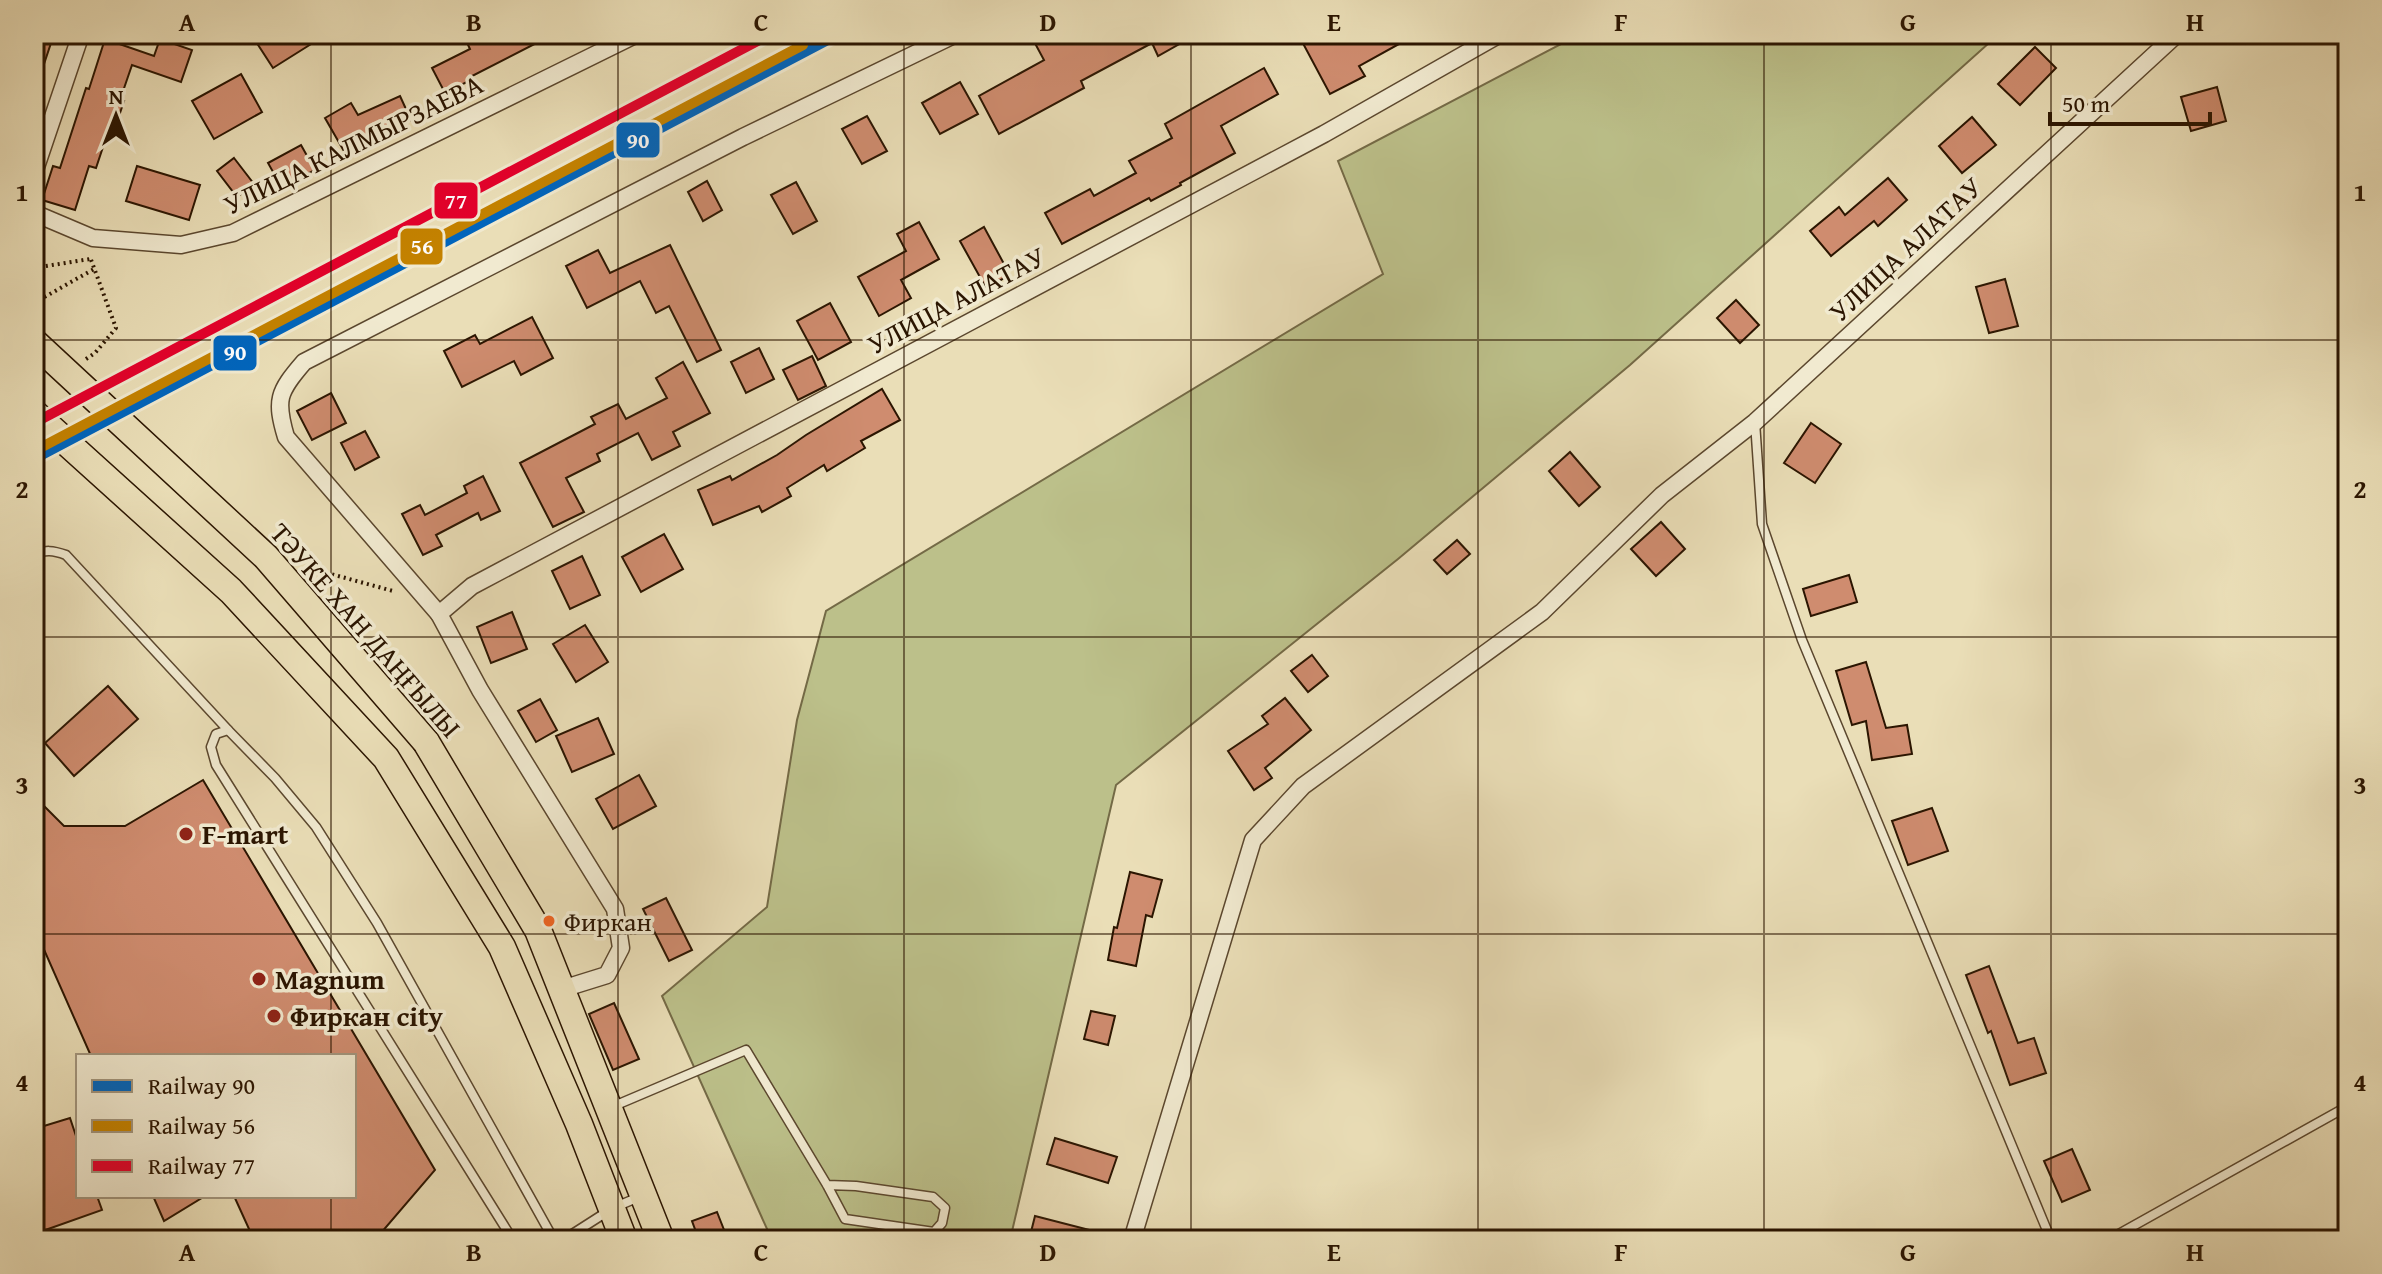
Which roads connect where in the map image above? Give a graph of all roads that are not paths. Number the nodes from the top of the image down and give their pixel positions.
1 (81, 34) edge
2 (637, 34) edge
3 (956, 34) edge
4 (1500, 34) edge
5 (2177, 34) edge
6 (34, 173) edge
7 (34, 213) edge
8 (34, 342) edge
9 (34, 413) edge
10 (1755, 422) junction
11 (34, 557) edge
12 (439, 614) junction
13 (228, 730) junction
14 (562, 989) junction
15 (2348, 1106) edge
16 (609, 1108) junction
17 (827, 1185) junction
18 (644, 1195) junction
19 (613, 1208) junction
20 (513, 1240) edge
21 (554, 1240) edge
22 (563, 1240) edge
23 (624, 1240) edge
24 (661, 1240) edge
25 (1132, 1240) edge
26 (2051, 1240) edge
27 (2108, 1240) edge

1 - 6 street
2 - 7 street, УЛИЦА КАЛМЫРЗАЕВА
3 - 12 street
4 - 12 street, УЛИЦА АЛАТАУ
5 - 10 street, УЛИЦА АЛАТАУ
8 - 14 main road, ТӘУКЕ ХАН ДАҢҒЫЛЫ, bridge
9 - 19 main road
10 - 25 street, УЛИЦА АЛАТАУ
10 - 26 lane
11 - 13 lane
12 - 14 street
13 - 20 lane
13 - 21 lane
14 - 16 main road, ТӘУКЕ ХАН ДАҢҒЫЛЫ
15 - 27 lane
16 - 17 lane
16 - 18 main road, ТӘУКЕ ХАН ДАҢҒЫЛЫ
17 - 17 lane
18 - 19 lane
18 - 24 main road, ТӘУКЕ ХАН ДАҢҒЫЛЫ
19 - 22 lane
19 - 23 main road

